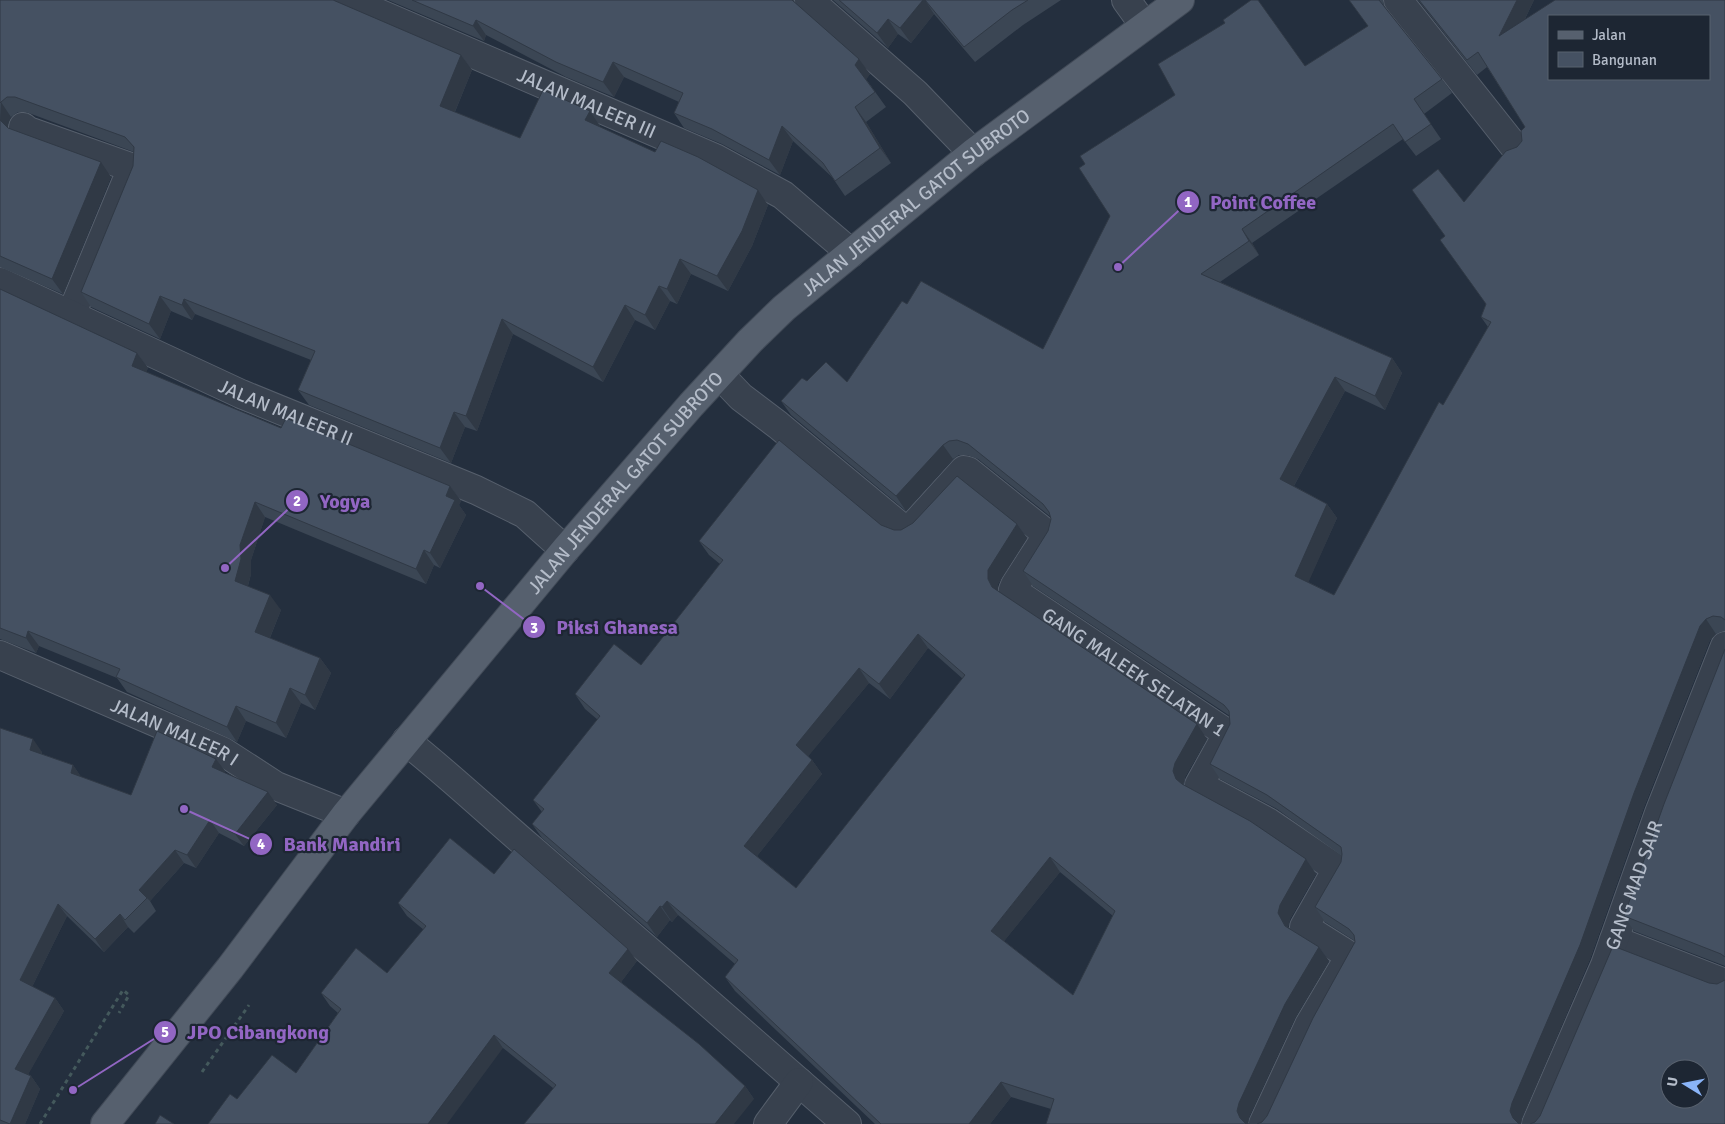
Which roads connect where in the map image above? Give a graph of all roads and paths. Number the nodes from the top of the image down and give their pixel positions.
1 (348, 0) edge
2 (809, 0) edge
3 (1126, 0) edge
4 (1180, 0) edge
5 (1398, 0) edge
6 (1144, 25) junction
7 (23, 127) dead end
8 (1517, 150) edge
9 (973, 152) junction
10 (851, 253) junction
11 (0, 282) edge
12 (71, 315) junction
13 (720, 375) junction
14 (565, 550) junction
15 (1725, 646) edge
16 (0, 655) edge
17 (406, 741) junction
18 (346, 814) junction
19 (1614, 940) junction
20 (1725, 983) edge
21 (249, 1004) dead end
22 (119, 1013) dead end
23 (202, 1072) dead end
24 (799, 1082) junction
25 (40, 1124) edge
26 (105, 1124) edge
27 (768, 1124) edge
28 (847, 1124) edge
29 (1263, 1124) edge
30 (1536, 1124) edge

1 - 10 street, JALAN MALEER III
2 - 9 street
3 - 6 street
4 - 6 main road, JALAN JENDERAL GATOT SUBROTO
5 - 8 street
6 - 9 main road, JALAN JENDERAL GATOT SUBROTO
7 - 12 street
9 - 10 main road, JALAN JENDERAL GATOT SUBROTO
10 - 13 main road, JALAN JENDERAL GATOT SUBROTO
11 - 12 street, JALAN MALEER II
12 - 14 street, JALAN MALEER II
13 - 14 main road, JALAN JENDERAL GATOT SUBROTO
13 - 29 street, GANG MALEEK SELATAN 1
14 - 17 main road, JALAN JENDERAL GATOT SUBROTO
15 - 19 street, GANG MAD SAIR
16 - 18 street, JALAN MALEER I
17 - 18 main road, JALAN JENDERAL GATOT SUBROTO
17 - 24 street
18 - 26 main road, JALAN JENDERAL GATOT SUBROTO
19 - 20 street
19 - 30 street, GANG MAD SAIR
21 - 23 path
22 - 25 path
24 - 27 street
24 - 28 street

